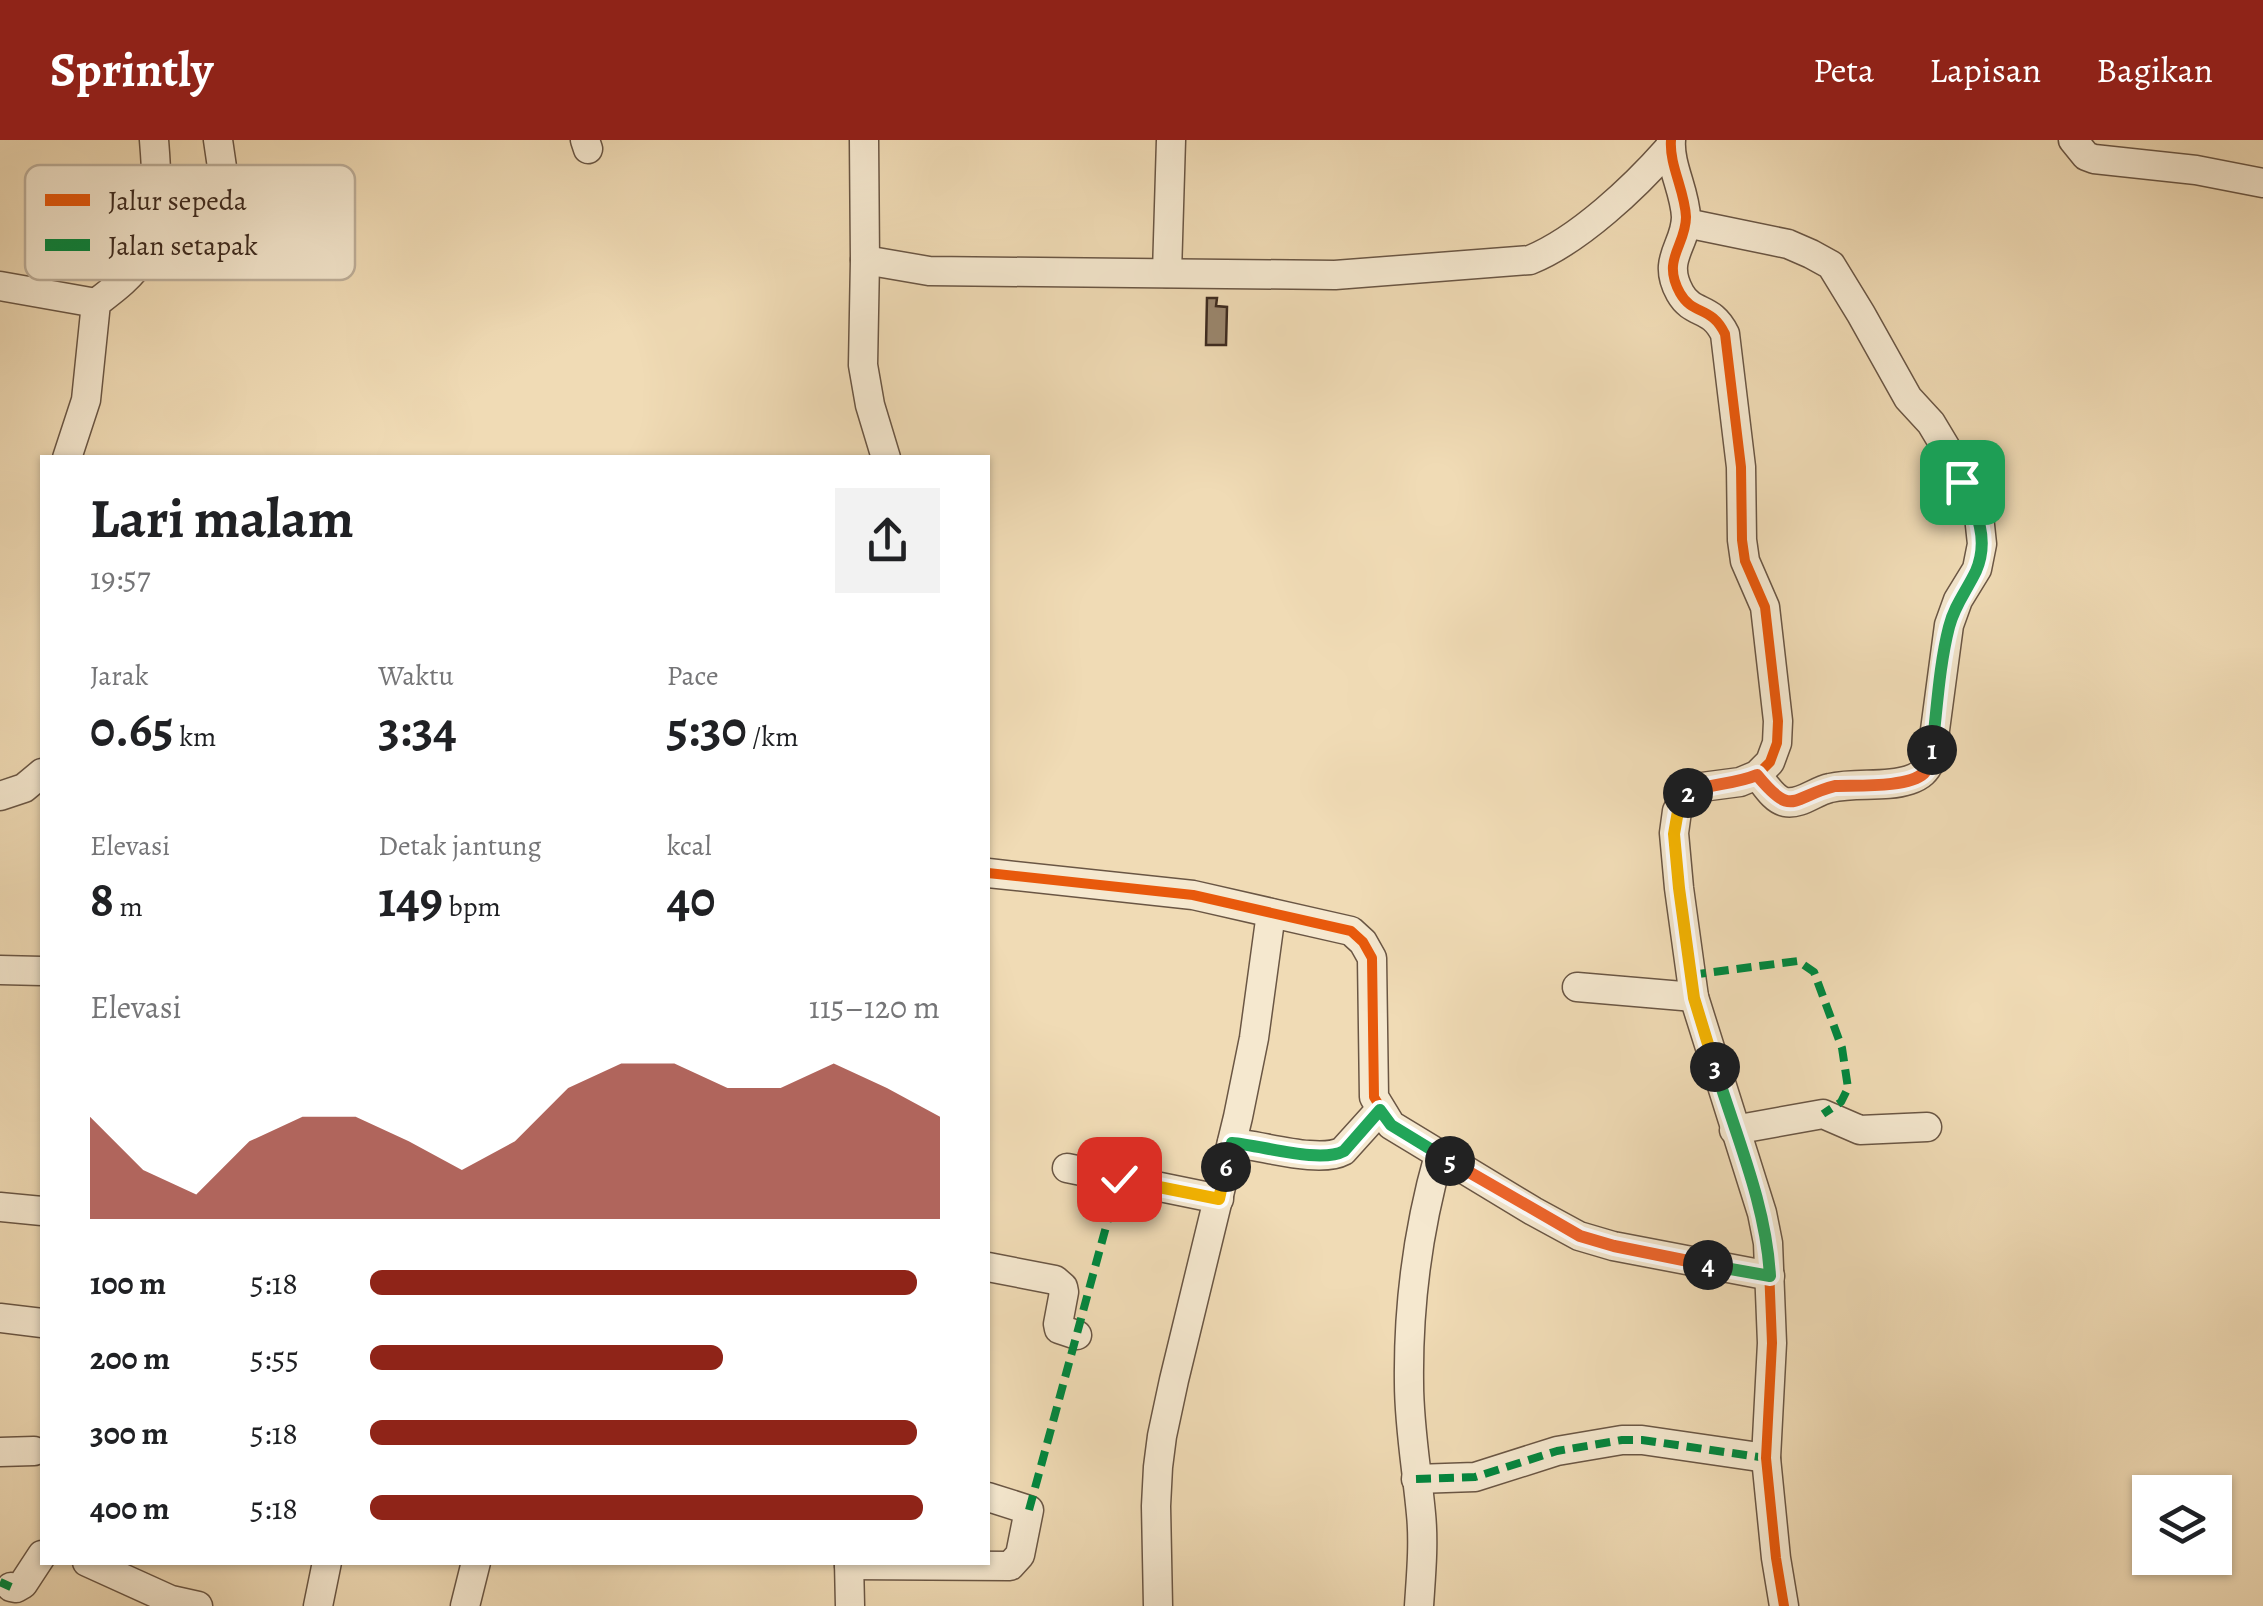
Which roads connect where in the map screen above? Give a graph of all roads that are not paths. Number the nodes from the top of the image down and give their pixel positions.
1 (154, 140) edge
2 (218, 140) edge
3 (864, 140) edge
4 (1171, 140) edge
5 (2074, 140) edge
6 (1670, 143) edge
7 (156, 165) edge
8 (222, 165) edge
9 (2263, 183) edge
10 (1686, 222) junction
11 (865, 260) junction
12 (1167, 273) junction
13 (125, 280) edge
14 (0, 286) edge
15 (96, 304) junction
16 (68, 455) edge
17 (885, 455) edge
18 (1757, 775) junction
19 (40, 776) edge
20 (0, 796) edge
21 (990, 873) edge
22 (1271, 913) junction
23 (0, 970) edge
24 (40, 970) edge
25 (1577, 987) dead end
26 (1694, 998) junction
27 (1380, 1110) junction
28 (1927, 1126) dead end
29 (1734, 1130) junction
30 (1232, 1143) junction
31 (1438, 1155) junction
32 (1067, 1168) dead end
33 (1219, 1199) junction
34 (0, 1208) edge
35 (40, 1211) edge
36 (990, 1267) edge
37 (1770, 1276) junction
38 (0, 1318) edge
39 (40, 1323) edge
40 (1077, 1335) dead end
41 (0, 1452) edge
42 (34, 1452) dead end
43 (1766, 1458) junction
44 (1416, 1479) junction
45 (990, 1498) edge
46 (40, 1557) edge
47 (94, 1565) edge
48 (327, 1565) edge
49 (475, 1565) edge
50 (849, 1565) edge
51 (930, 1565) edge
52 (11, 1586) dead end
53 (198, 1606) edge
54 (318, 1606) edge
55 (465, 1606) edge
56 (850, 1606) edge
57 (1158, 1606) edge
58 (1419, 1606) edge
59 (1784, 1606) edge

1 - 7 street
2 - 8 street
3 - 11 street
4 - 12 street
5 - 9 street
6 - 10 street
6 - 12 street
10 - 18 street
10 - 18 street
11 - 12 street
11 - 17 street
13 - 15 street
14 - 15 street
15 - 16 street
18 - 26 street
19 - 20 street
21 - 22 street
22 - 27 street
22 - 30 street
23 - 24 street
25 - 26 street
26 - 29 street
27 - 30 street
27 - 31 street
28 - 29 street
29 - 37 street
30 - 33 street
31 - 37 street
31 - 44 street
32 - 33 street
33 - 57 street
34 - 35 street
36 - 40 street
37 - 43 street
38 - 39 street
41 - 42 street
43 - 44 street
43 - 59 street
44 - 58 street
45 - 51 street
46 - 52 street
47 - 53 street
48 - 54 street
49 - 55 street
50 - 56 street

